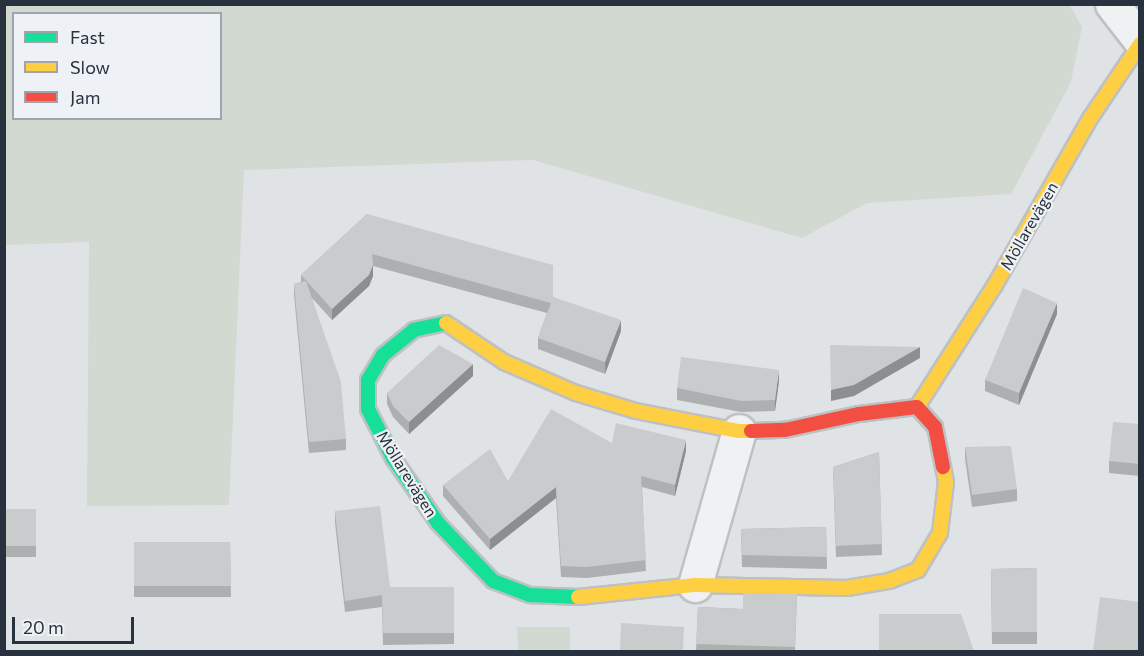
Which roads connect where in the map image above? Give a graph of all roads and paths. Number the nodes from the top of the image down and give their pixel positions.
1 (1112, 4) edge
2 (1140, 40) edge
3 (1140, 45) edge
4 (917, 407) junction
5 (739, 431) junction
6 (695, 585) junction

1 - 2 street
3 - 4 street, Möllarevägen
4 - 5 street, Möllarevägen
4 - 6 street, Möllarevägen
5 - 6 street
5 - 6 street, Möllarevägen

